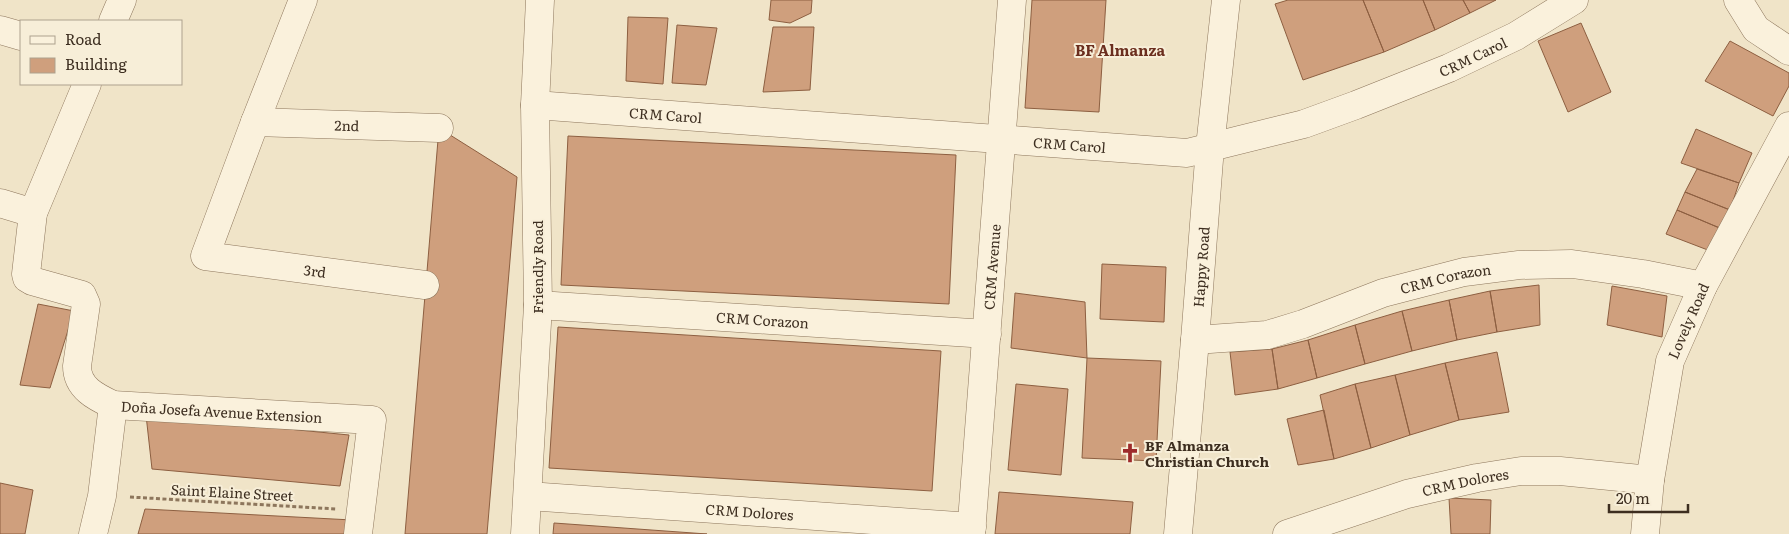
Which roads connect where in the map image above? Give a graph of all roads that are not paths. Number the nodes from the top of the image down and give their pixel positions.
1 (122, 0) edge
2 (303, 0) edge
3 (540, 0) edge
4 (1012, 0) edge
5 (1226, 0) edge
6 (1574, 0) edge
7 (1738, 0) edge
8 (113, 20) edge
9 (0, 30) edge
10 (20, 36) edge
11 (1789, 51) edge
12 (87, 85) edge
13 (534, 105) junction
14 (255, 122) junction
15 (1789, 126) edge
16 (439, 128) dead end
17 (1002, 139) junction
18 (1210, 147) junction
19 (0, 204) edge
20 (33, 213) junction
21 (425, 285) dead end
22 (1703, 286) junction
23 (538, 305) junction
24 (987, 334) junction
25 (1195, 340) junction
26 (114, 405) junction
27 (1650, 480) junction
28 (528, 496) junction
29 (360, 522) edge
30 (971, 531) edge
31 (92, 534) edge
32 (526, 534) edge
33 (1178, 534) edge
34 (1287, 534) edge
35 (1645, 534) edge

1 - 8 street
2 - 14 street
3 - 13 street, Friendly Road
4 - 17 street, CRM Avenue
5 - 18 street, Happy Road
6 - 18 street, CRM Carol
7 - 11 street
9 - 10 street
12 - 20 street
13 - 17 street, CRM Carol
13 - 23 street, Friendly Road
14 - 16 street, 2nd
14 - 21 street, 3rd
15 - 22 street, Lovely Road
17 - 18 street, CRM Carol
17 - 24 street, CRM Avenue
18 - 25 street, Happy Road
19 - 20 street
20 - 26 street, Doña Josefa Avenue Extension
22 - 25 street, CRM Corazon
22 - 27 street, Lovely Road
23 - 24 street, CRM Corazon
23 - 28 street, Friendly Road
24 - 30 street, CRM Avenue
25 - 33 street, Happy Road
26 - 29 street, Doña Josefa Avenue Extension
26 - 31 street
27 - 34 street, CRM Dolores
27 - 35 street, Lovely Road
28 - 30 street, CRM Dolores
28 - 32 street, Friendly Road

